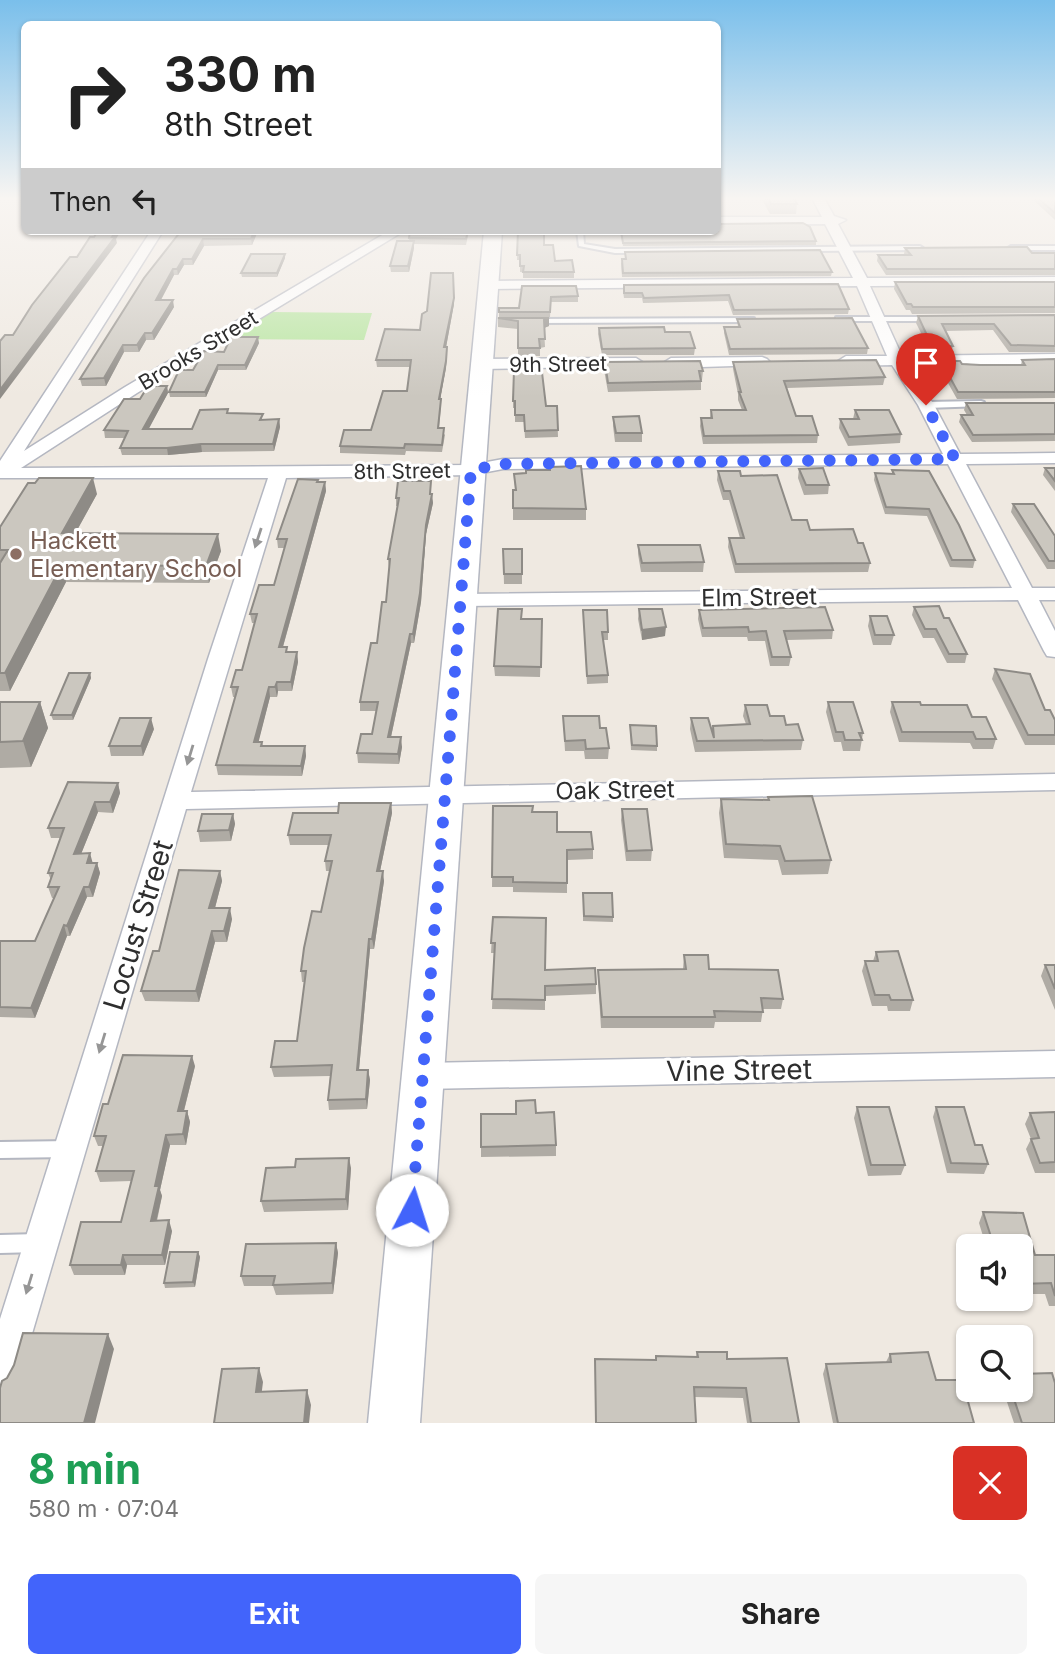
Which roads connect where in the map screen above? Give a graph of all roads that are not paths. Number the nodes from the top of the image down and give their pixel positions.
1 (136, 264) edge
2 (342, 264) edge
3 (490, 264) edge
4 (852, 264) edge
5 (1055, 281) edge
6 (862, 282) junction
7 (488, 285) junction
8 (945, 318) edge
9 (834, 319) edge
10 (876, 319) junction
11 (764, 320) edge
12 (527, 321) edge
13 (1055, 359) edge
14 (897, 360) junction
15 (828, 361) edge
16 (772, 362) edge
17 (482, 364) junction
18 (991, 404) edge
19 (926, 405) junction
20 (1055, 458) edge
21 (955, 459) junction
22 (471, 470) junction
23 (0, 473) edge
24 (279, 473) junction
25 (1025, 594) junction
26 (1055, 594) edge
27 (462, 600) junction
28 (1055, 651) edge
29 (1055, 782) edge
30 (444, 793) junction
31 (176, 801) junction
32 (1055, 1064) edge
33 (423, 1076) junction
34 (70, 1149) junction
35 (0, 1150) edge
36 (41, 1243) junction
37 (0, 1244) edge
38 (0, 1378) edge
39 (394, 1423) edge

1 - 23 street
2 - 23 street, Brooks Street
3 - 7 street
4 - 6 street
5 - 6 street
6 - 7 street
6 - 10 street
7 - 17 street
8 - 10 lane
9 - 10 lane
10 - 14 street
11 - 12 lane
13 - 14 street
14 - 15 street
14 - 19 street
16 - 17 street, 9th Street
17 - 22 street
18 - 19 lane
19 - 21 street
20 - 21 street, 8th Street
21 - 22 street, 8th Street
21 - 25 street
22 - 24 street, 8th Street
22 - 27 street
23 - 24 street, 8th Street
24 -> 31 street, Locust Street
25 - 26 street, Elm Street
25 - 27 street, Elm Street
25 - 28 street
27 - 30 street
29 - 30 street, Oak Street
30 - 31 street, Oak Street
30 - 33 street
31 -> 34 street, Locust Street
32 - 33 street, Vine Street
33 - 39 street
34 - 35 lane
34 - 36 street, Locust Street
36 - 37 lane
36 -> 38 street, Locust Street

